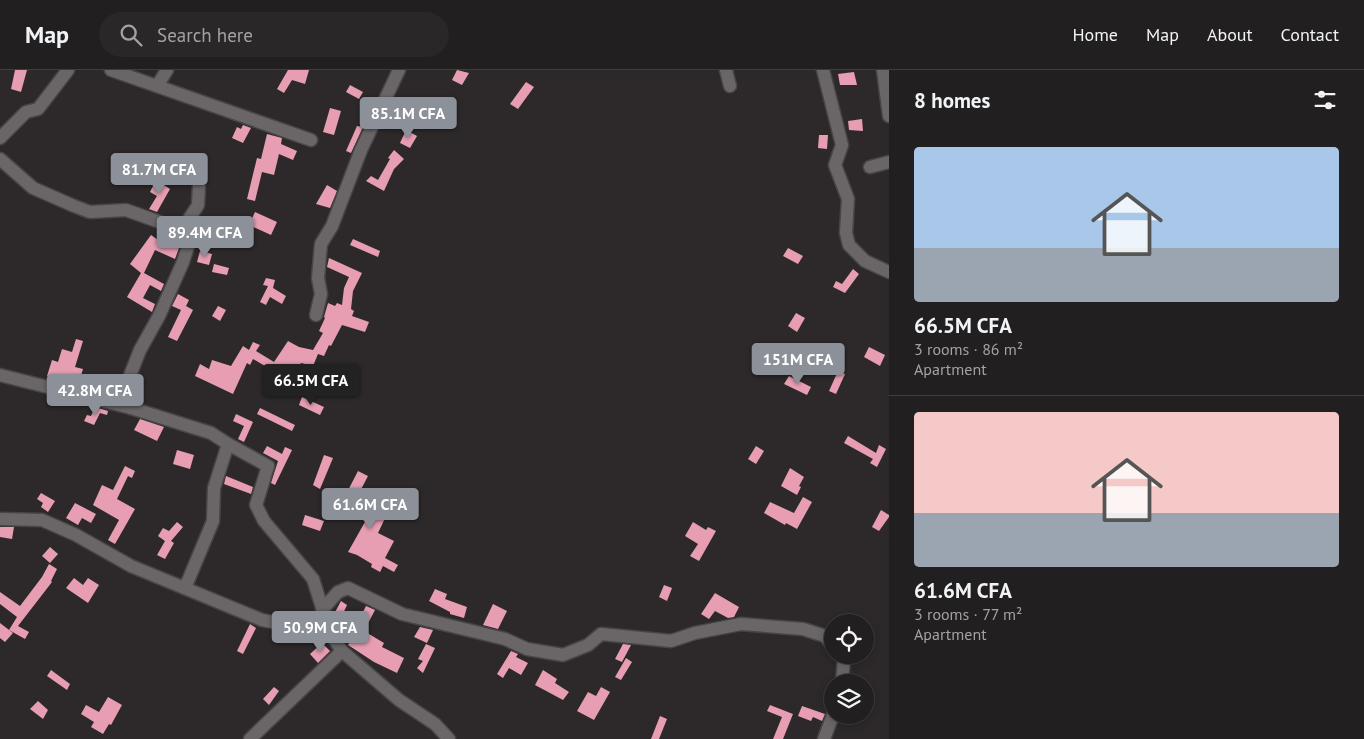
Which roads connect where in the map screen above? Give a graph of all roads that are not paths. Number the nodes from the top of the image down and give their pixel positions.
1 (68, 70) edge
2 (111, 70) edge
3 (167, 70) edge
4 (399, 70) edge
5 (726, 70) edge
6 (823, 70) edge
7 (883, 70) edge
8 (157, 86) junction
9 (730, 86) dead end
10 (889, 116) edge
11 (0, 138) edge
12 (311, 140) dead end
13 (0, 159) edge
14 (889, 162) edge
15 (870, 167) dead end
16 (199, 186) dead end
17 (185, 231) junction
18 (889, 272) edge
19 (316, 315) dead end
20 (0, 375) edge
21 (131, 408) junction
22 (228, 444) junction
23 (0, 519) edge
24 (185, 588) junction
25 (322, 610) junction
26 (330, 632) junction
27 (824, 636) edge
28 (342, 651) junction
29 (830, 724) edge
30 (250, 739) edge
31 (449, 739) edge
32 (824, 739) edge

1 - 11 street
2 - 8 street
3 - 8 street
4 - 19 street
5 - 9 street
6 - 18 street
7 - 10 street
8 - 12 street
13 - 17 street
14 - 15 street
16 - 17 street
17 - 21 street
20 - 21 street
21 - 22 street
22 - 24 street
22 - 25 street
23 - 24 street
24 - 26 street
25 - 26 street
25 - 27 street
26 - 28 street
28 - 30 street
28 - 31 street
29 - 32 street

